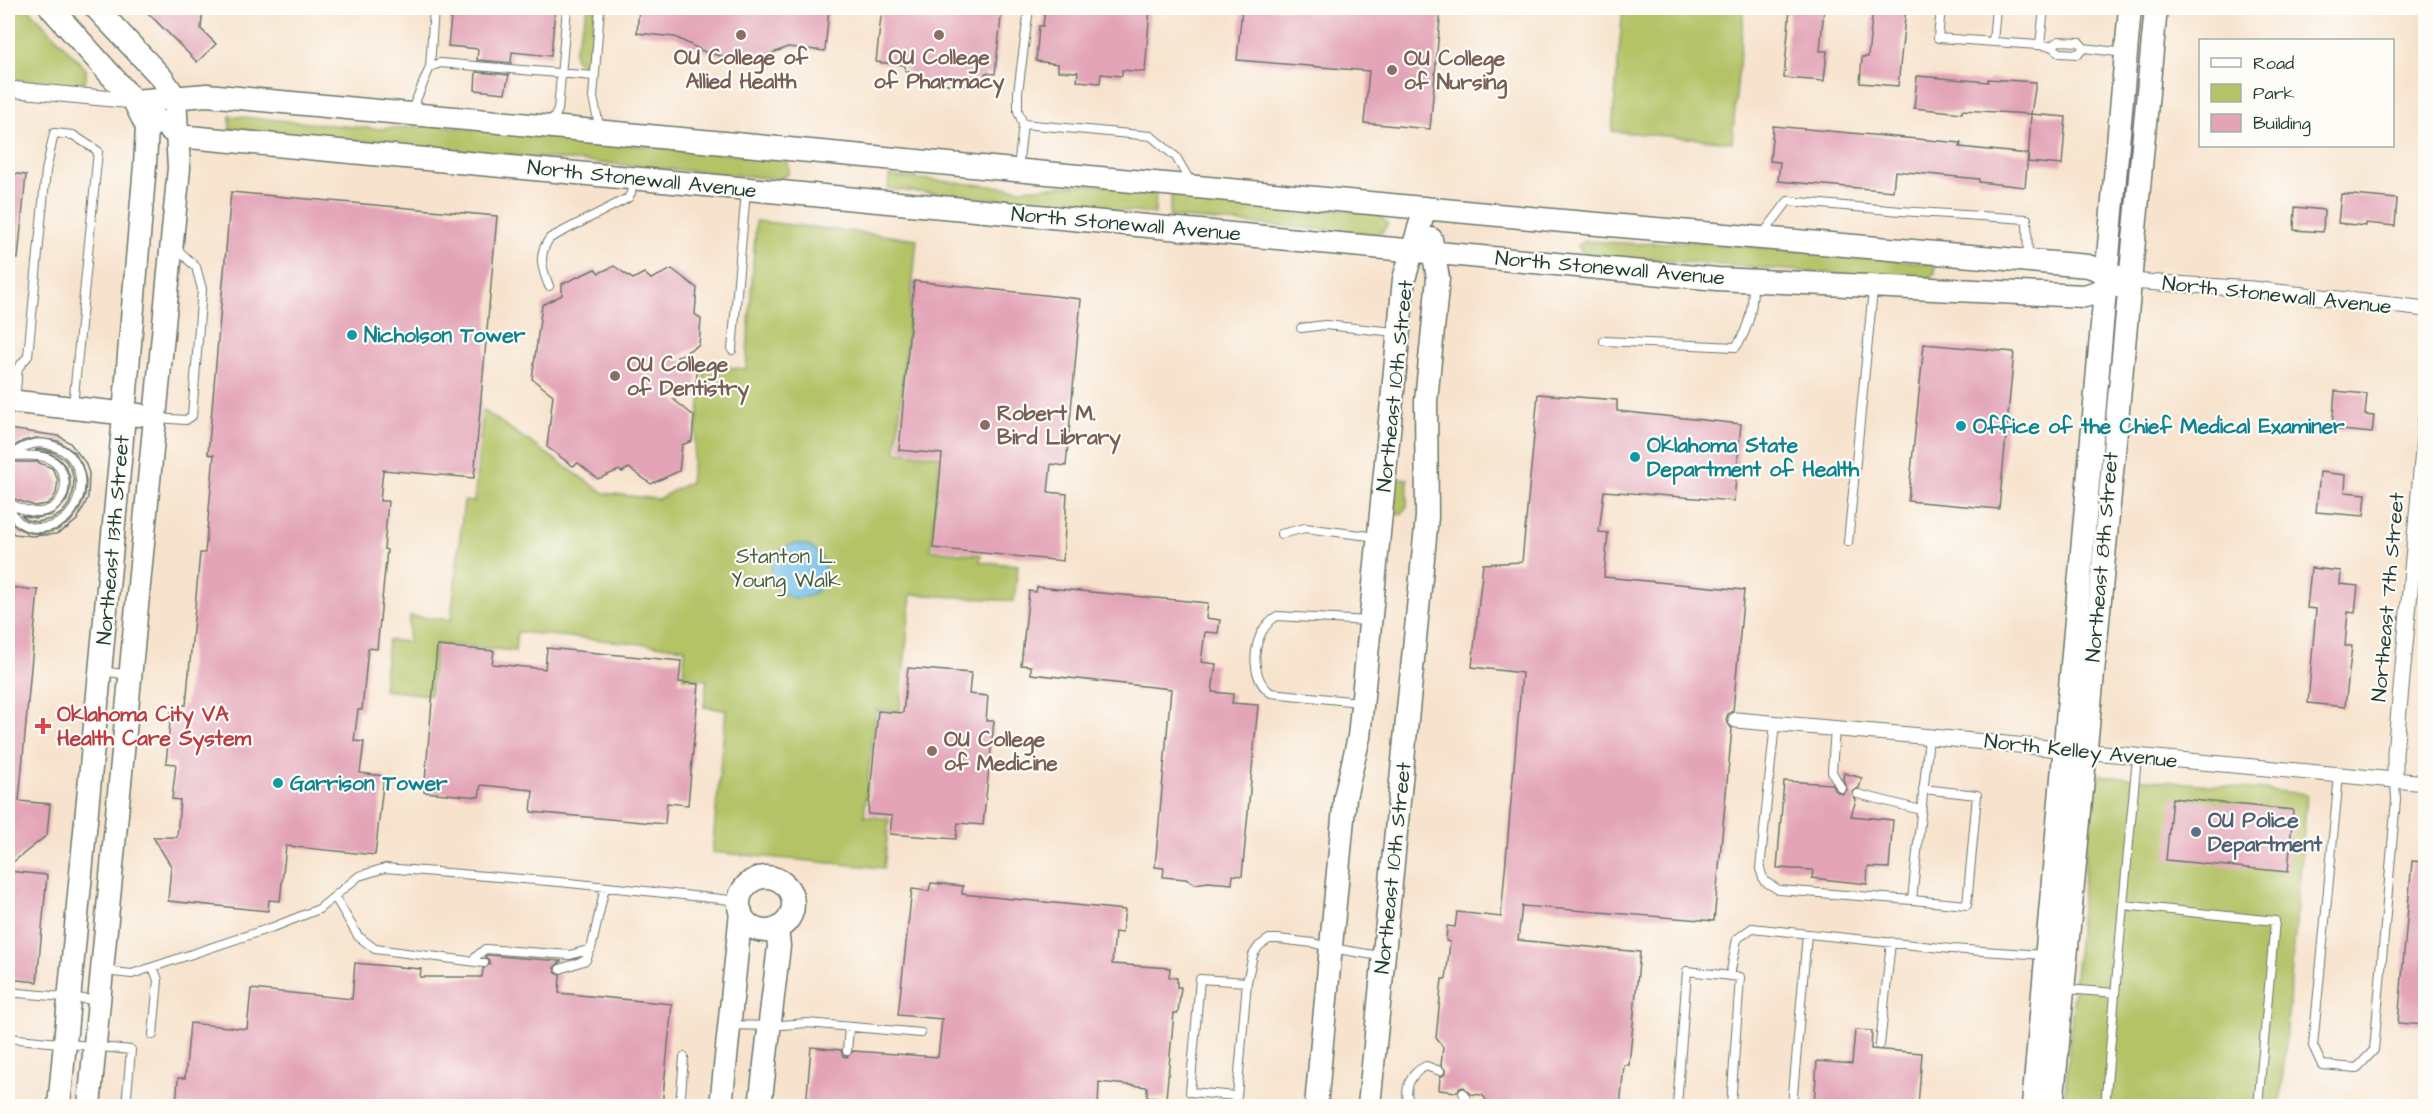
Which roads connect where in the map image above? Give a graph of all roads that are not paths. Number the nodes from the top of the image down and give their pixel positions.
1 (51, 8) edge
2 (96, 8) edge
3 (434, 8) edge
4 (569, 8) edge
5 (600, 8) edge
6 (1029, 8) edge
7 (1941, 8) edge
8 (1996, 8) edge
9 (2044, 8) edge
10 (2130, 8) edge
11 (2156, 8) edge
12 (1993, 42) junction
13 (2040, 45) junction
14 (2051, 46) junction
15 (2084, 48) junction
16 (2126, 53) junction
17 (430, 67) junction
18 (562, 72) junction
19 (594, 76) junction
20 (8, 89) edge
21 (175, 97) junction
22 (134, 100) junction
23 (410, 113) junction
24 (1023, 124) junction
25 (549, 126) junction
26 (600, 131) junction
27 (178, 136) junction
28 (1018, 170) junction
29 (633, 178) junction
30 (1193, 186) junction
31 (746, 189) junction
32 (1425, 208) junction
33 (1760, 238) junction
34 (172, 245) junction
35 (1423, 251) junction
36 (2028, 261) junction
37 (1753, 280) junction
38 (2106, 281) junction
39 (2129, 281) junction
40 (1874, 285) junction
41 (549, 286) dead end
42 (2426, 309) edge
43 (1301, 328) dead end
44 (1399, 333) junction
45 (1604, 341) dead end
46 (732, 350) dead end
47 (11, 402) edge
48 (72, 408) junction
49 (125, 414) junction
50 (155, 417) junction
51 (2426, 418) edge
52 (8, 504) edge
53 (1281, 534) dead end
54 (1379, 537) junction
55 (1848, 542) dead end
56 (1371, 622) junction
57 (100, 671) junction
58 (130, 675) junction
59 (1363, 702) junction
60 (1736, 720) dead end
61 (1775, 723) junction
62 (1835, 728) junction
63 (1929, 737) junction
64 (2074, 751) junction
65 (2137, 757) junction
66 (2339, 775) junction
67 (2395, 780) junction
68 (2426, 783) edge
69 (1841, 788) dead end
70 (1923, 789) junction
71 (1858, 794) dead end
72 (1921, 810) junction
73 (605, 887) junction
74 (335, 897) junction
75 (1912, 900) junction
76 (2123, 905) junction
77 (740, 907) junction
78 (777, 929) junction
79 (1807, 934) junction
80 (1891, 942) junction
81 (1332, 948) junction
82 (591, 949) junction
83 (2056, 956) junction
84 (1385, 957) junction
85 (471, 961) junction
86 (484, 963) dead end
87 (153, 967) junction
88 (560, 969) dead end
89 (103, 970) junction
90 (1730, 976) junction
91 (1247, 982) junction
92 (2062, 988) junction
93 (8, 992) edge
94 (2115, 993) junction
95 (70, 997) junction
96 (100, 1000) junction
97 (729, 1025) junction
98 (770, 1026) junction
99 (849, 1028) junction
100 (921, 1033) dead end
101 (153, 1035) dead end
102 (8, 1038) edge
103 (65, 1043) junction
104 (1880, 1045) dead end
105 (95, 1046) junction
106 (847, 1051) dead end
107 (684, 1057) dead end
108 (1440, 1071) dead end
109 (1463, 1093) dead end
110 (59, 1107) edge
111 (89, 1107) edge
112 (126, 1107) edge
113 (680, 1107) edge
114 (722, 1107) edge
115 (760, 1107) edge
116 (1316, 1107) edge
117 (1369, 1107) edge
118 (1411, 1107) edge
119 (1470, 1107) edge
120 (1677, 1107) edge
121 (1731, 1107) edge
122 (1792, 1107) edge
123 (2033, 1107) edge
124 (2052, 1107) edge
125 (2105, 1107) edge
126 (2258, 1107) edge

1 - 22 main road, Northeast 13th Street
2 - 21 main road
3 - 17 lane
4 - 18 lane
5 - 19 lane
6 - 24 lane
7 - 12 lane
8 - 12 lane
9 - 13 lane
10 - 16 main road, Northeast 8th Street
11 - 39 main road, Northeast 8th Street
12 - 13 lane
13 - 14 lane
14 - 15 lane
14 - 15 lane
15 - 16 lane
16 - 38 main road, Northeast 8th Street
17 - 18 lane
17 - 23 lane
18 - 19 lane
18 - 25 lane
19 - 26 lane
20 - 22 street, North Stonewall Avenue
21 - 22 main road, North Stonewall Avenue
21 - 23 main road, North Stonewall Avenue
21 - 27 main road, Northeast 13th Street
22 - 27 main road
22 - 49 main road, Northeast 13th Street
23 - 25 main road, North Stonewall Avenue
24 - 28 lane
24 - 30 lane
25 - 26 main road, North Stonewall Avenue
26 - 28 main road, North Stonewall Avenue
27 - 29 main road, North Stonewall Avenue
27 - 34 main road, Northeast 13th Street
28 - 30 main road, North Stonewall Avenue
29 - 31 main road, North Stonewall Avenue
29 - 41 lane
30 - 32 main road, North Stonewall Avenue
31 - 35 main road, North Stonewall Avenue
31 - 46 lane
32 - 33 main road, North Stonewall Avenue
32 - 35 main road, Northeast 10th Street
33 - 36 main road, North Stonewall Avenue
33 - 36 lane
34 - 50 main road, Northeast 13th Street
34 - 50 lane
35 - 37 main road, North Stonewall Avenue
35 - 44 main road, Northeast 10th Street
35 - 84 main road, Northeast 10th Street
36 - 38 main road, North Stonewall Avenue
37 - 40 main road, North Stonewall Avenue
37 - 45 lane
38 - 39 main road, North Stonewall Avenue
38 - 40 main road, North Stonewall Avenue
38 - 64 main road, Northeast 8th Street
39 - 42 street, North Stonewall Avenue
39 - 64 main road, Northeast 8th Street
40 - 55 lane
43 - 44 lane
44 - 54 main road, Northeast 10th Street
47 - 48 main road
47 - 48 lane
48 - 49 main road
49 - 50 main road
49 - 57 main road, Northeast 13th Street
50 - 58 main road, Northeast 13th Street
51 - 67 street, Northeast 7th Street
52 - 52 lane
53 - 54 lane
54 - 56 main road, Northeast 10th Street
56 - 59 main road, Northeast 10th Street
56 - 59 lane
57 - 58 lane
57 - 95 main road, Northeast 13th Street
58 - 89 main road, Northeast 13th Street
59 - 81 main road, Northeast 10th Street
60 - 61 street, North Kelley Avenue
61 - 62 street, North Kelley Avenue
61 - 75 lane
62 - 63 street, North Kelley Avenue
62 - 69 lane
63 - 64 street, North Kelley Avenue
63 - 70 lane
64 - 65 street, North Kelley Avenue
64 - 83 main road, Northeast 8th Street
65 - 66 street, North Kelley Avenue
65 - 76 lane
66 - 67 street, North Kelley Avenue
66 - 67 lane
67 - 68 street, North Kelley Avenue
70 - 72 lane
70 - 75 lane
71 - 72 lane
72 - 75 lane
73 - 74 lane
73 - 77 lane
73 - 82 lane
74 - 85 lane
74 - 87 lane
76 - 94 lane
76 - 126 lane
77 - 78 main road
77 - 78 main road
77 - 97 main road
78 - 98 main road
79 - 80 lane
79 - 90 lane
79 - 122 lane
80 - 83 lane
80 - 104 lane
81 - 84 lane
81 - 91 lane
81 - 116 main road, Northeast 10th Street
82 - 85 lane
82 - 88 lane
83 - 92 main road, Northeast 8th Street
83 - 123 main road, Northeast 8th Street
84 - 117 main road, Northeast 10th Street
85 - 86 lane
87 - 89 lane
87 - 101 lane
89 - 96 main road, Northeast 13th Street
90 - 120 lane
90 - 121 lane
91 - 91 lane
92 - 94 lane
92 - 124 main road, Northeast 8th Street
93 - 95 lane
94 - 125 lane
95 - 96 lane
95 - 103 main road, Northeast 13th Street
96 - 105 main road, Northeast 13th Street
97 - 98 lane
97 - 114 main road
98 - 99 lane
98 - 115 main road
99 - 100 lane
99 - 106 lane
102 - 103 lane
103 - 105 lane
103 - 110 main road, Northeast 13th Street
105 - 111 main road, Northeast 13th Street
105 - 112 lane
107 - 113 lane
108 - 118 lane
109 - 119 lane

